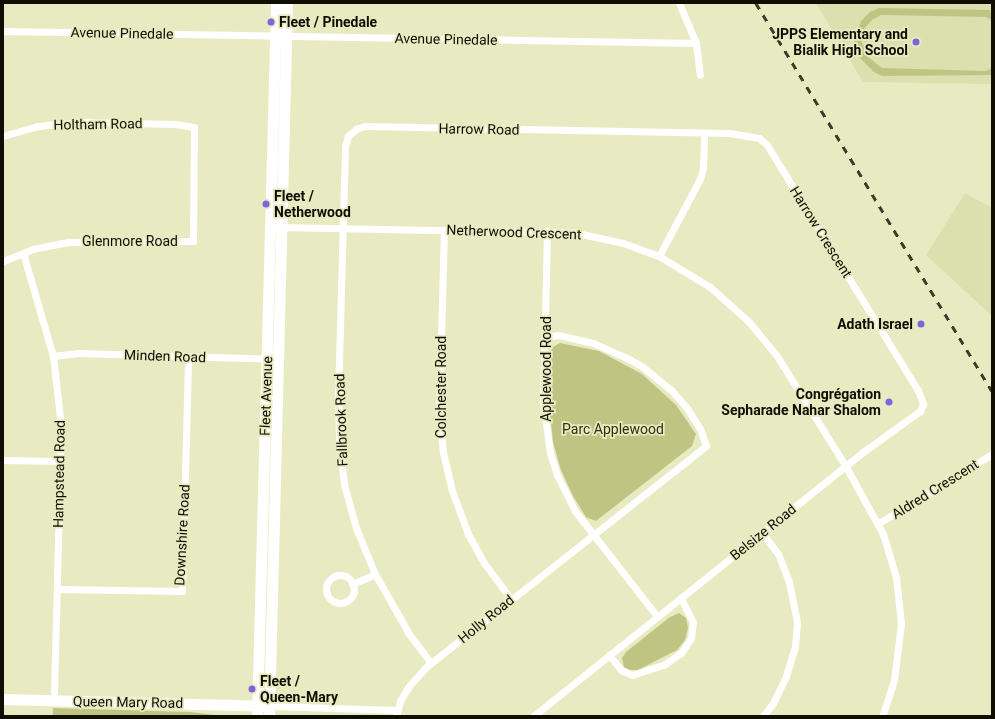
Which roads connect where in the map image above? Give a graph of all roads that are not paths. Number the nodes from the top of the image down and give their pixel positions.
1 (276, 3) edge
2 (287, 3) edge
3 (679, 3) edge
4 (3, 31) edge
5 (281, 36) junction
6 (696, 43) junction
7 (700, 75) dead end
8 (280, 76) junction
9 (194, 127) joint
10 (704, 133) junction
11 (3, 136) edge
12 (271, 227) junction
13 (283, 227) junction
14 (342, 227) junction
15 (444, 230) junction
16 (547, 231) junction
17 (23, 253) junction
18 (659, 256) junction
19 (3, 261) edge
20 (545, 337) junction
21 (53, 356) junction
22 (188, 357) junction
23 (272, 358) junction
24 (992, 454) edge
25 (3, 460) edge
26 (60, 461) junction
27 (846, 467) junction
28 (879, 523) junction
29 (763, 533) junction
30 (593, 535) junction
31 (374, 574) junction
32 (352, 584) dead end
33 (58, 589) junction
34 (681, 598) junction
35 (511, 599) junction
36 (658, 616) junction
37 (609, 655) junction
38 (431, 663) junction
39 (3, 699) edge
40 (54, 700) junction
41 (257, 711) edge
42 (269, 711) edge
43 (396, 713) edge
44 (533, 716) edge
45 (763, 716) edge
46 (882, 716) edge

1 - 5 main road
2 - 5 main road
3 - 6 street
4 - 5 street, Avenue Pinedale
5 - 6 street, Avenue Pinedale
5 - 8 main road
6 - 7 street
8 - 12 main road, Fleet Avenue
8 - 13 main road, Fleet Avenue
9 - 11 street, Holtham Road
9 - 17 street, Glenmore Road
10 - 14 street, Harrow Road
10 - 18 street
10 - 27 street, Harrow Crescent
12 - 13 street, Netherwood Crescent
12 - 23 main road, Fleet Avenue
13 - 14 street, Netherwood Crescent
13 - 23 main road, Fleet Avenue
14 - 15 street, Netherwood Crescent
14 - 31 street, Fallbrook Road
15 - 16 street, Netherwood Crescent
15 - 35 street, Colchester Road
16 - 18 street, Netherwood Crescent
16 - 20 street, Applewood Road
17 - 19 street, Glenmore Road
17 - 21 street, Hampstead Road
18 - 27 street, Netherwood Crescent
20 - 30 street, Applewood Road
20 - 30 street, Holly Road
21 - 22 street, Minden Road
21 - 26 street, Hampstead Road
22 - 23 street, Minden Road
22 - 33 street, Downshire Road
23 - 41 main road, Fleet Avenue
23 - 42 main road, Fleet Avenue
24 - 28 street, Aldred Crescent
25 - 26 street
26 - 33 street, Hampstead Road
27 - 28 street, Netherwood Crescent
27 - 29 street, Belsize Road
28 - 46 street, Netherwood Crescent
29 - 34 street, Belsize Road
29 - 45 street
30 - 35 street, Holly Road
30 - 36 street, Applewood Road
31 - 32 street
31 - 38 street, Fallbrook Road
33 - 40 street, Hampstead Road
34 - 36 street, Belsize Road
34 - 37 street
35 - 38 street, Holly Road
36 - 37 street, Belsize Road
37 - 44 street, Belsize Road
38 - 43 street, Holly Road
39 - 40 main road, Queen Mary Road
40 - 41 main road, Queen Mary Road
41 - 42 main road, Queen Mary Road
42 - 43 street, Queen Mary Road

